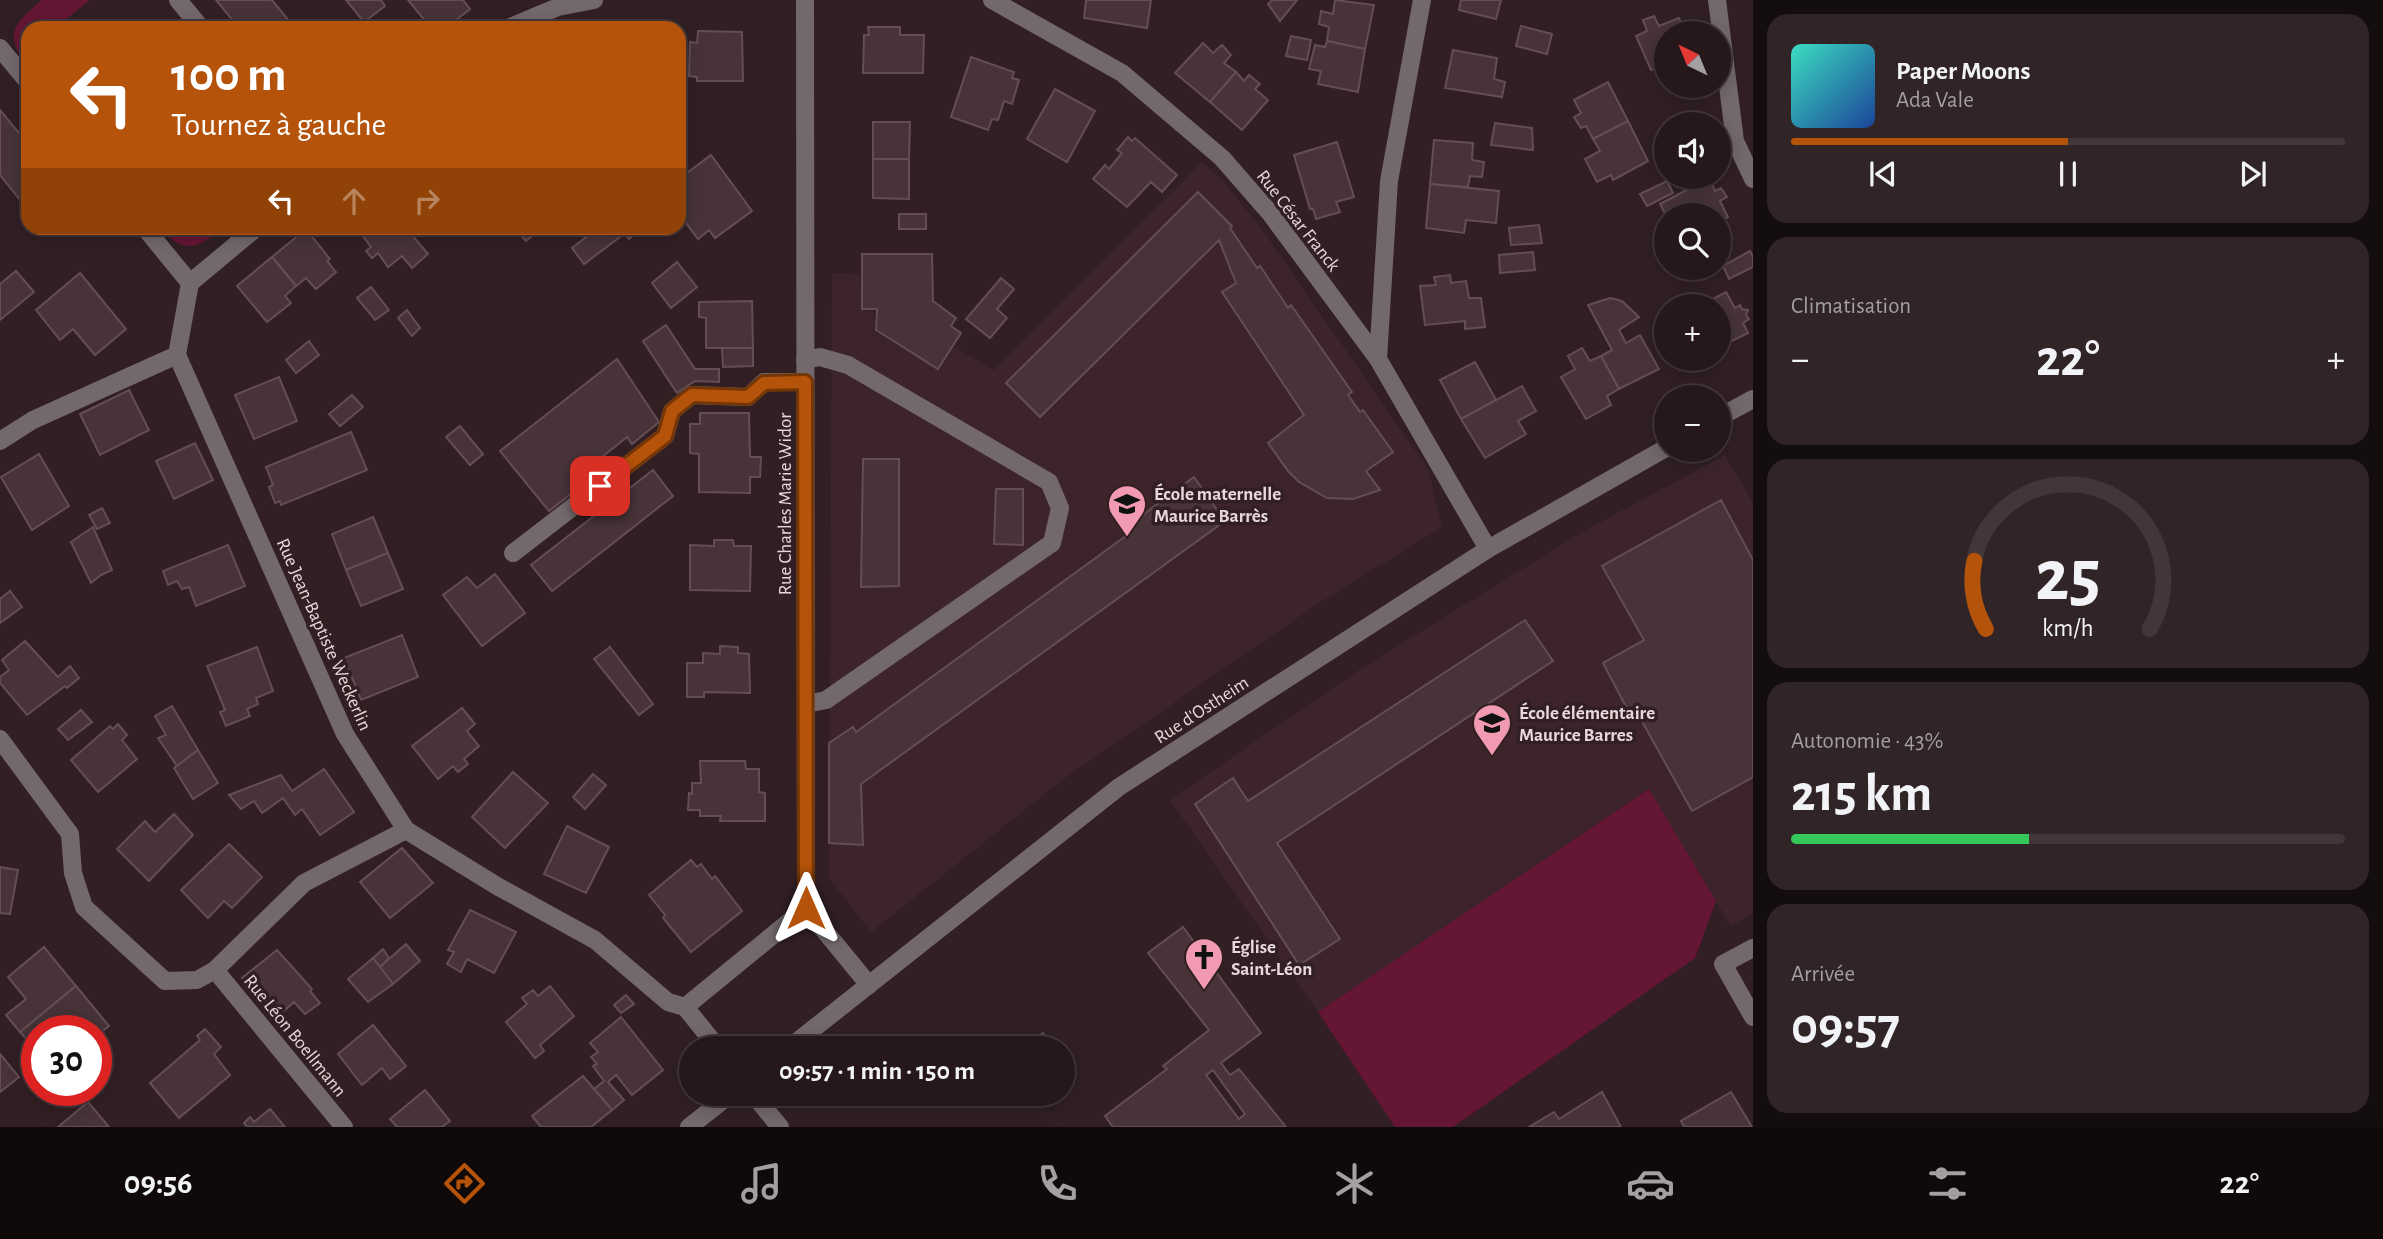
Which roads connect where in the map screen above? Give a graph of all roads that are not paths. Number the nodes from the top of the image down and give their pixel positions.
1 (178, 0) edge
2 (594, 0) edge
3 (805, 0) edge
4 (992, 0) edge
5 (1422, 0) edge
6 (1717, 0) edge
7 (195, 21) edge
8 (525, 21) edge
9 (0, 48) edge
10 (21, 74) edge
11 (1753, 178) edge
12 (151, 235) edge
13 (248, 235) edge
14 (190, 283) junction
15 (177, 355) junction
16 (1378, 359) junction
17 (805, 360) junction
18 (805, 382) junction
19 (1753, 399) edge
20 (1731, 411) edge
21 (0, 442) edge
22 (1654, 454) edge
23 (1488, 549) junction
24 (513, 553) dead end
25 (806, 704) junction
26 (0, 739) edge
27 (406, 830) junction
28 (806, 908) junction
29 (1753, 948) edge
30 (215, 970) junction
31 (869, 985) junction
32 (685, 1007) junction
33 (1753, 1017) edge
34 (708, 1036) edge
35 (804, 1036) edge
36 (716, 1106) edge
37 (763, 1106) edge
38 (344, 1127) edge
39 (690, 1127) edge
40 (780, 1127) edge

1 - 7 street
2 - 8 street
3 - 17 street, Rue Charles Marie Widor
4 - 16 street, Rue César Franck
5 - 16 street
6 - 11 street
9 - 10 street
12 - 14 street
13 - 14 street
14 - 15 street
15 - 21 street
15 - 27 street, Rue Jean-Baptiste Weckerlin
16 - 23 street, Rue César Franck
17 - 18 street, Rue Charles Marie Widor
17 - 25 street
18 - 24 street
18 - 25 street, Rue Charles Marie Widor
19 - 20 street
22 - 23 street, Rue d'Ostheim
23 - 31 street, Rue d'Ostheim
25 - 28 street, Rue Charles Marie Widor
26 - 30 street, Rue Léon Boellmann
27 - 30 street, Rue Léon Boellmann
27 - 32 street, Rue Jean-Baptiste Weckerlin
28 - 31 street
28 - 32 street
29 - 33 street
30 - 38 street, Rue Léon Boellmann
31 - 35 street, Rue d'Ostheim
32 - 34 street, Rue Jean-Baptiste Weckerlin
36 - 39 street
37 - 40 street

